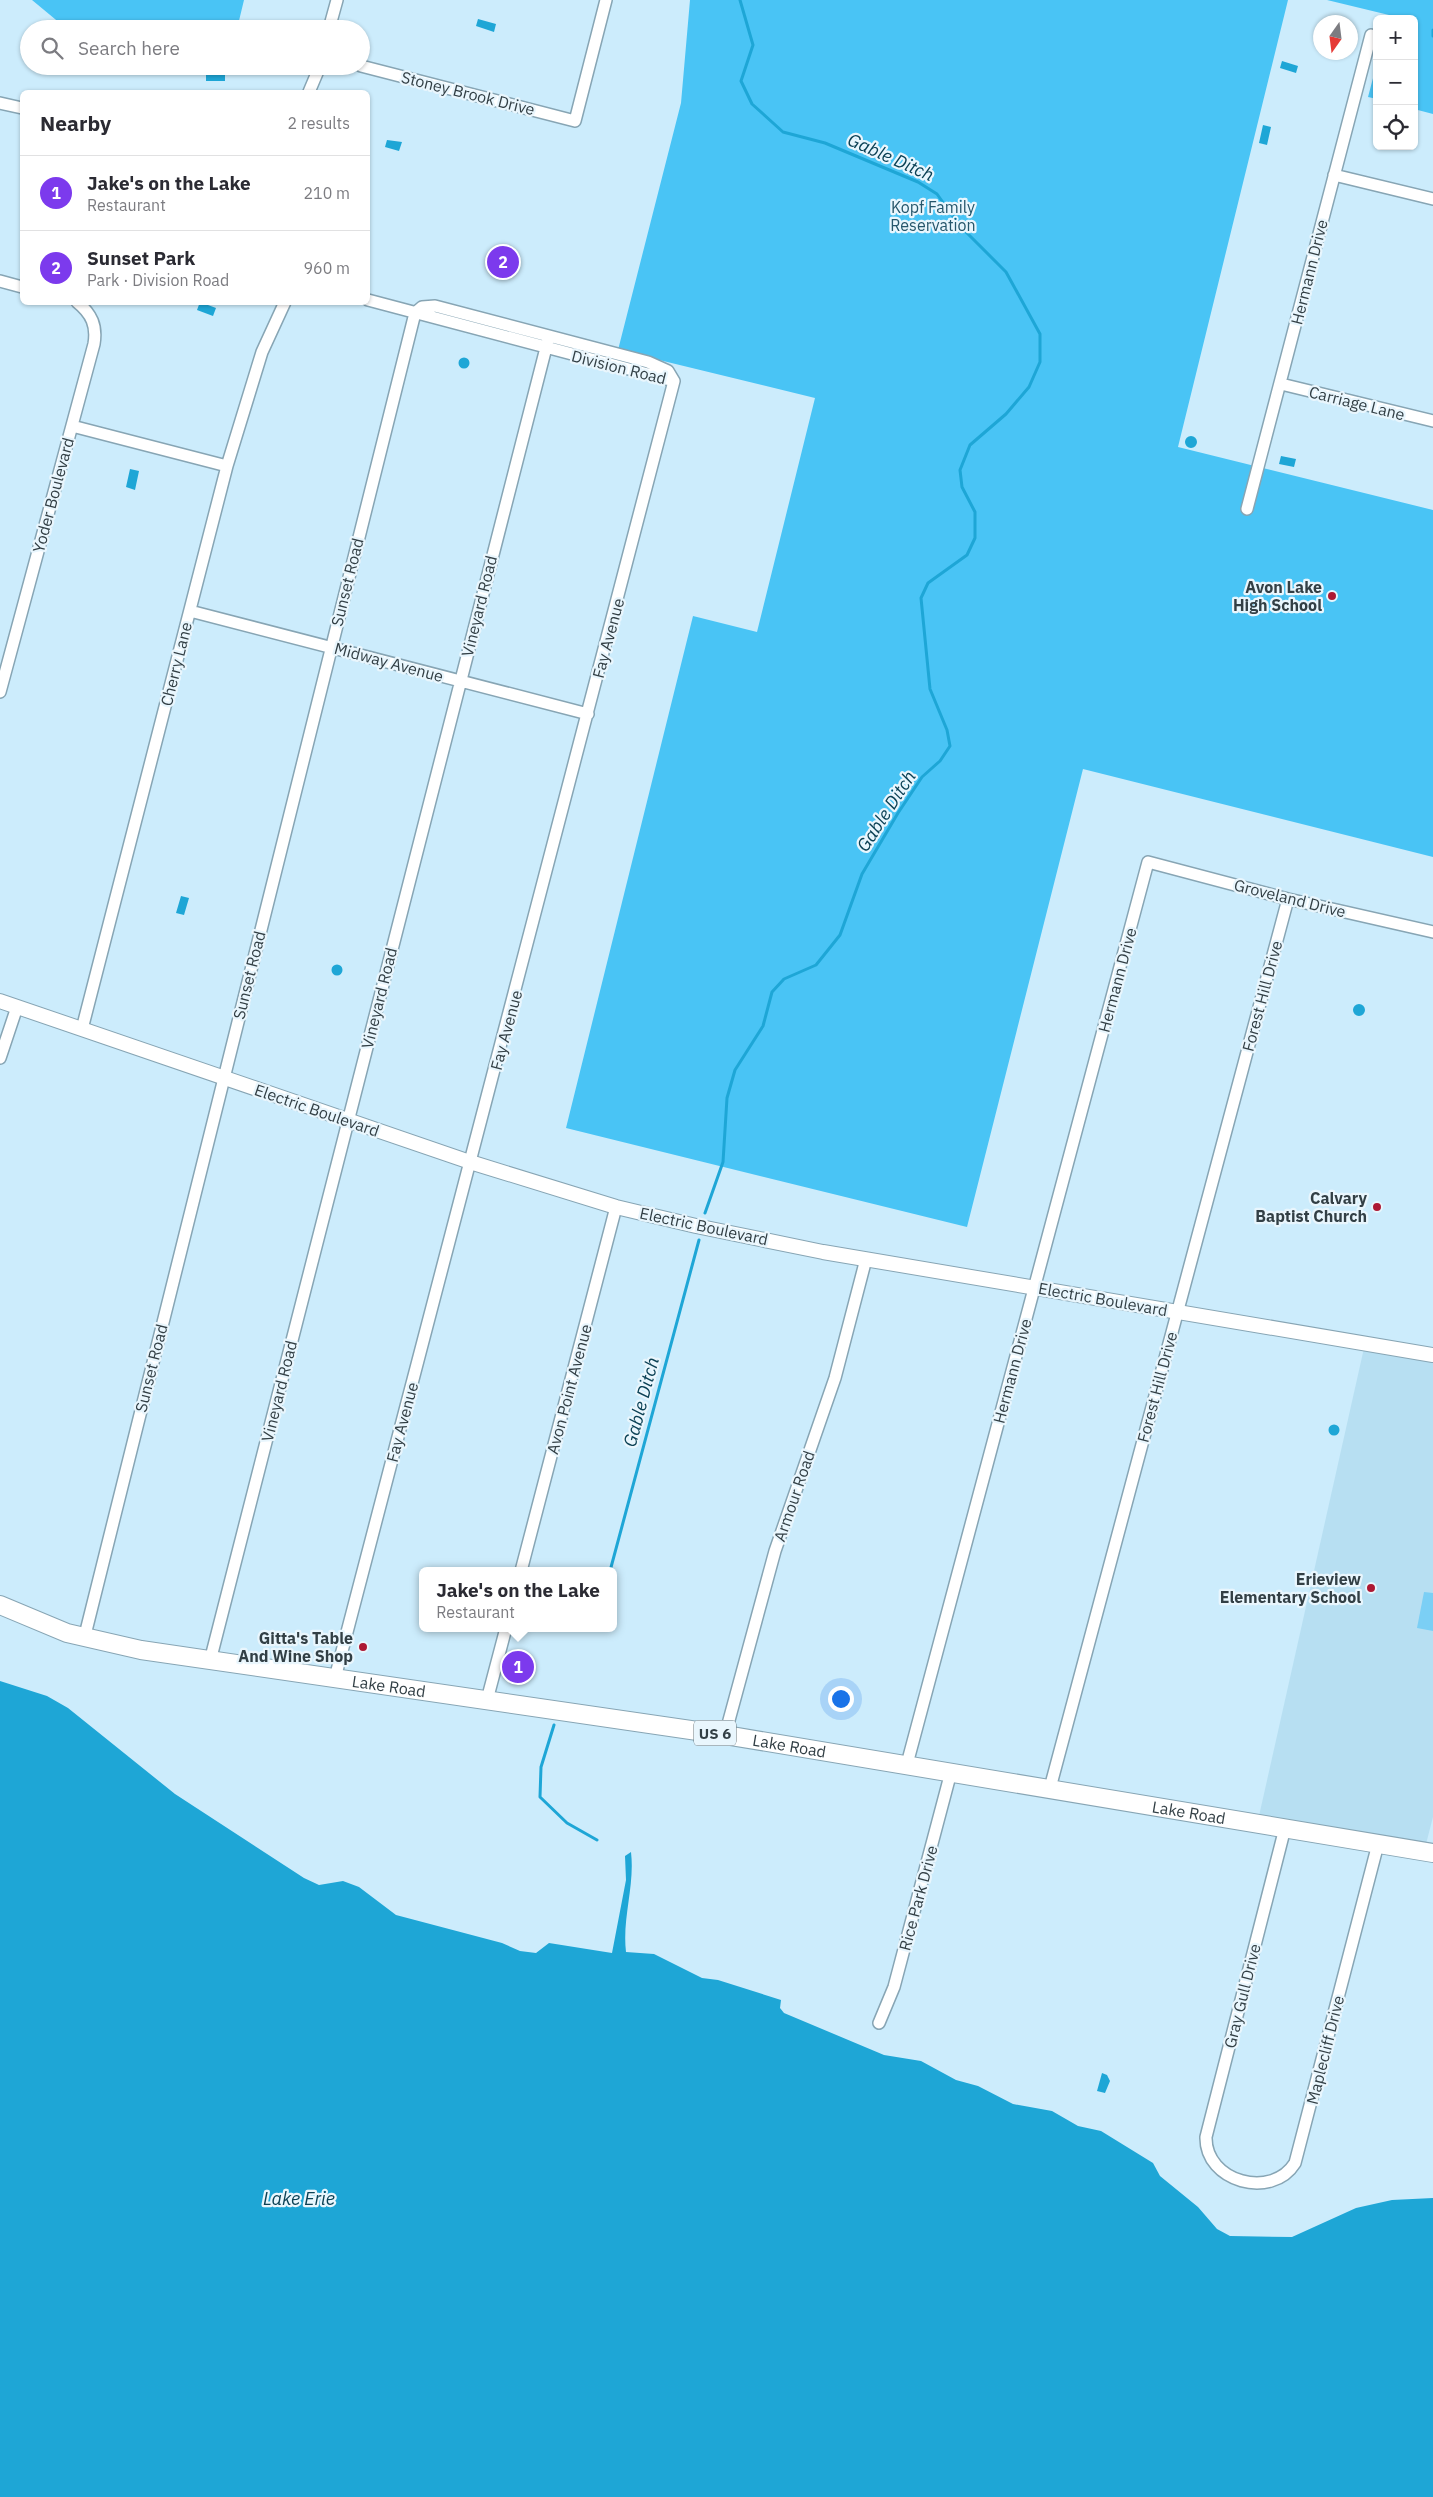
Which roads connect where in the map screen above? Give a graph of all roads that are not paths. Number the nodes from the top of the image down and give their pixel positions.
1 (337, 0) edge
2 (606, 0) edge
3 (331, 20) edge
4 (1371, 35) dead end
5 (370, 68) edge
6 (316, 75) edge
7 (310, 90) edge
8 (0, 103) edge
9 (20, 108) edge
10 (1334, 175) junction
11 (1433, 199) edge
12 (5, 282) edge
13 (20, 286) edge
14 (370, 301) edge
15 (81, 305) edge
16 (283, 305) edge
17 (415, 313) junction
18 (549, 336) junction
19 (546, 348) junction
20 (674, 381) junction
21 (1281, 384) junction
22 (1433, 421) edge
23 (72, 426) junction
24 (227, 466) junction
25 (1246, 509) dead end
26 (190, 610) junction
27 (331, 646) junction
28 (460, 680) junction
29 (0, 692) edge
30 (588, 714) junction
31 (1148, 862) joint
32 (1288, 899) junction
33 (1433, 932) edge
34 (0, 1001) edge
35 (17, 1007) junction
36 (82, 1029) junction
37 (0, 1058) edge
38 (223, 1078) junction
39 (348, 1120) junction
40 (470, 1162) junction
41 (616, 1207) junction
42 (866, 1259) junction
43 (1034, 1288) junction
44 (1178, 1312) junction
45 (1433, 1355) edge
46 (522, 1567) edge
47 (0, 1605) edge
48 (505, 1632) edge
49 (84, 1639) junction
50 (210, 1661) junction
51 (335, 1678) junction
52 (487, 1700) junction
53 (725, 1734) junction
54 (907, 1764) junction
55 (951, 1772) junction
56 (1050, 1788) junction
57 (1285, 1828) junction
58 (1378, 1844) junction
59 (1433, 1853) edge
60 (879, 2023) dead end
61 (1212, 2162) joint

1 - 3 street
2 - 5 street, Stoney Brook Drive
4 - 10 street, Hermann Drive
6 - 7 street
8 - 9 street
10 - 11 street
10 - 21 street, Hermann Drive
12 - 13 street
14 - 17 street, Division Road
15 - 23 street, Yoder Boulevard
16 - 24 street, Cherry Lane
17 - 18 street, Division Road
17 - 19 street, Division Road
17 - 27 street, Sunset Road
18 - 19 street, Vineyard Road
18 - 20 street, Division Road
19 - 20 street, Division Road
19 - 28 street, Vineyard Road
20 - 30 street, Fay Avenue
21 - 22 street, Carriage Lane
21 - 25 street, Hermann Drive
23 - 24 street
23 - 29 street, Yoder Boulevard
24 - 26 street, Cherry Lane
26 - 27 street, Midway Avenue
26 - 36 street, Cherry Lane
27 - 28 street, Midway Avenue
27 - 38 street, Sunset Road
28 - 30 street, Midway Avenue
28 - 39 street, Vineyard Road
30 - 40 street, Fay Avenue
31 - 32 street, Groveland Drive
31 - 43 street, Hermann Drive
32 - 33 street, Groveland Drive
32 - 44 street, Forest Hill Drive
34 - 35 street, Electric Boulevard
35 - 36 street, Electric Boulevard
35 - 37 street
36 - 38 street, Electric Boulevard
38 - 39 street, Electric Boulevard
38 - 49 street, Sunset Road
39 - 40 street, Electric Boulevard
39 - 50 street, Vineyard Road
40 - 41 street, Electric Boulevard
40 - 51 street, Fay Avenue
41 - 42 street, Electric Boulevard
41 - 46 street, Avon Point Avenue
42 - 43 street, Electric Boulevard
42 - 53 street, Armour Road
43 - 44 street, Electric Boulevard
43 - 54 street, Hermann Drive
44 - 45 street, Electric Boulevard
44 - 56 street, Forest Hill Drive
47 - 49 main road, Lake Road / US 6
48 - 52 street
49 - 50 main road, Lake Road / US 6
50 - 51 main road, Lake Road / US 6
51 - 52 main road, Lake Road / US 6
52 - 53 main road, Lake Road / US 6
53 - 54 main road, Lake Road / US 6
54 - 55 main road, Lake Road / US 6
55 - 56 main road, Lake Road / US 6
55 - 60 street, Rice Park Drive
56 - 57 main road, Lake Road / US 6
57 - 58 main road, Lake Road / US 6
57 - 61 street, Gray Gull Drive
58 - 59 main road, Lake Road / US 6
58 - 61 street, Maplecliff Drive

